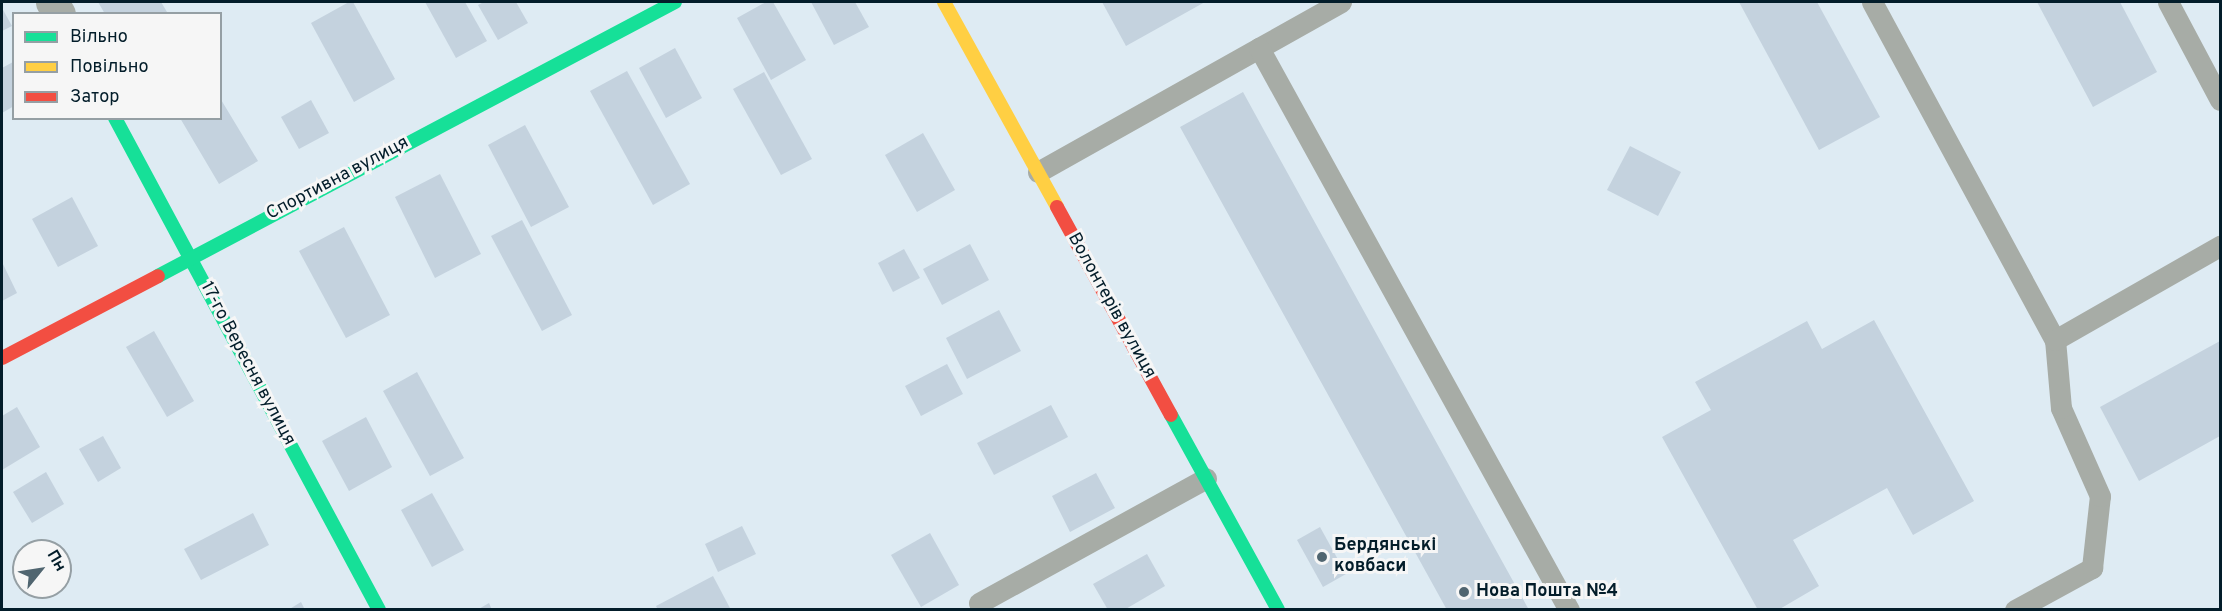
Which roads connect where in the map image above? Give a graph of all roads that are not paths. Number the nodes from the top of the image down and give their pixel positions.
1 (675, 2) edge
2 (944, 2) edge
3 (1341, 2) edge
4 (1872, 2) edge
5 (2168, 2) edge
6 (1259, 48) junction
7 (2220, 100) edge
8 (116, 120) edge
9 (1038, 172) junction
10 (2220, 246) edge
11 (190, 257) junction
12 (2055, 340) junction
13 (2, 358) edge
14 (1206, 478) junction
15 (979, 603) dead end
16 (379, 609) edge
17 (1278, 609) edge
18 (1569, 609) edge
19 (2015, 609) edge

1 - 11 street, Спортивна вулиця
2 - 9 street, Волонтерів вулиця
3 - 6 lane
4 - 12 lane
5 - 7 lane
6 - 9 lane
6 - 18 lane
8 - 11 street, 17-го Вересня вулиця
9 - 14 street, Волонтерів вулиця
10 - 12 lane
11 - 13 street, Спортивна вулиця
11 - 16 street, 17-го Вересня вулиця
12 - 19 lane
14 - 15 lane
14 - 17 street, Волонтерів вулиця

